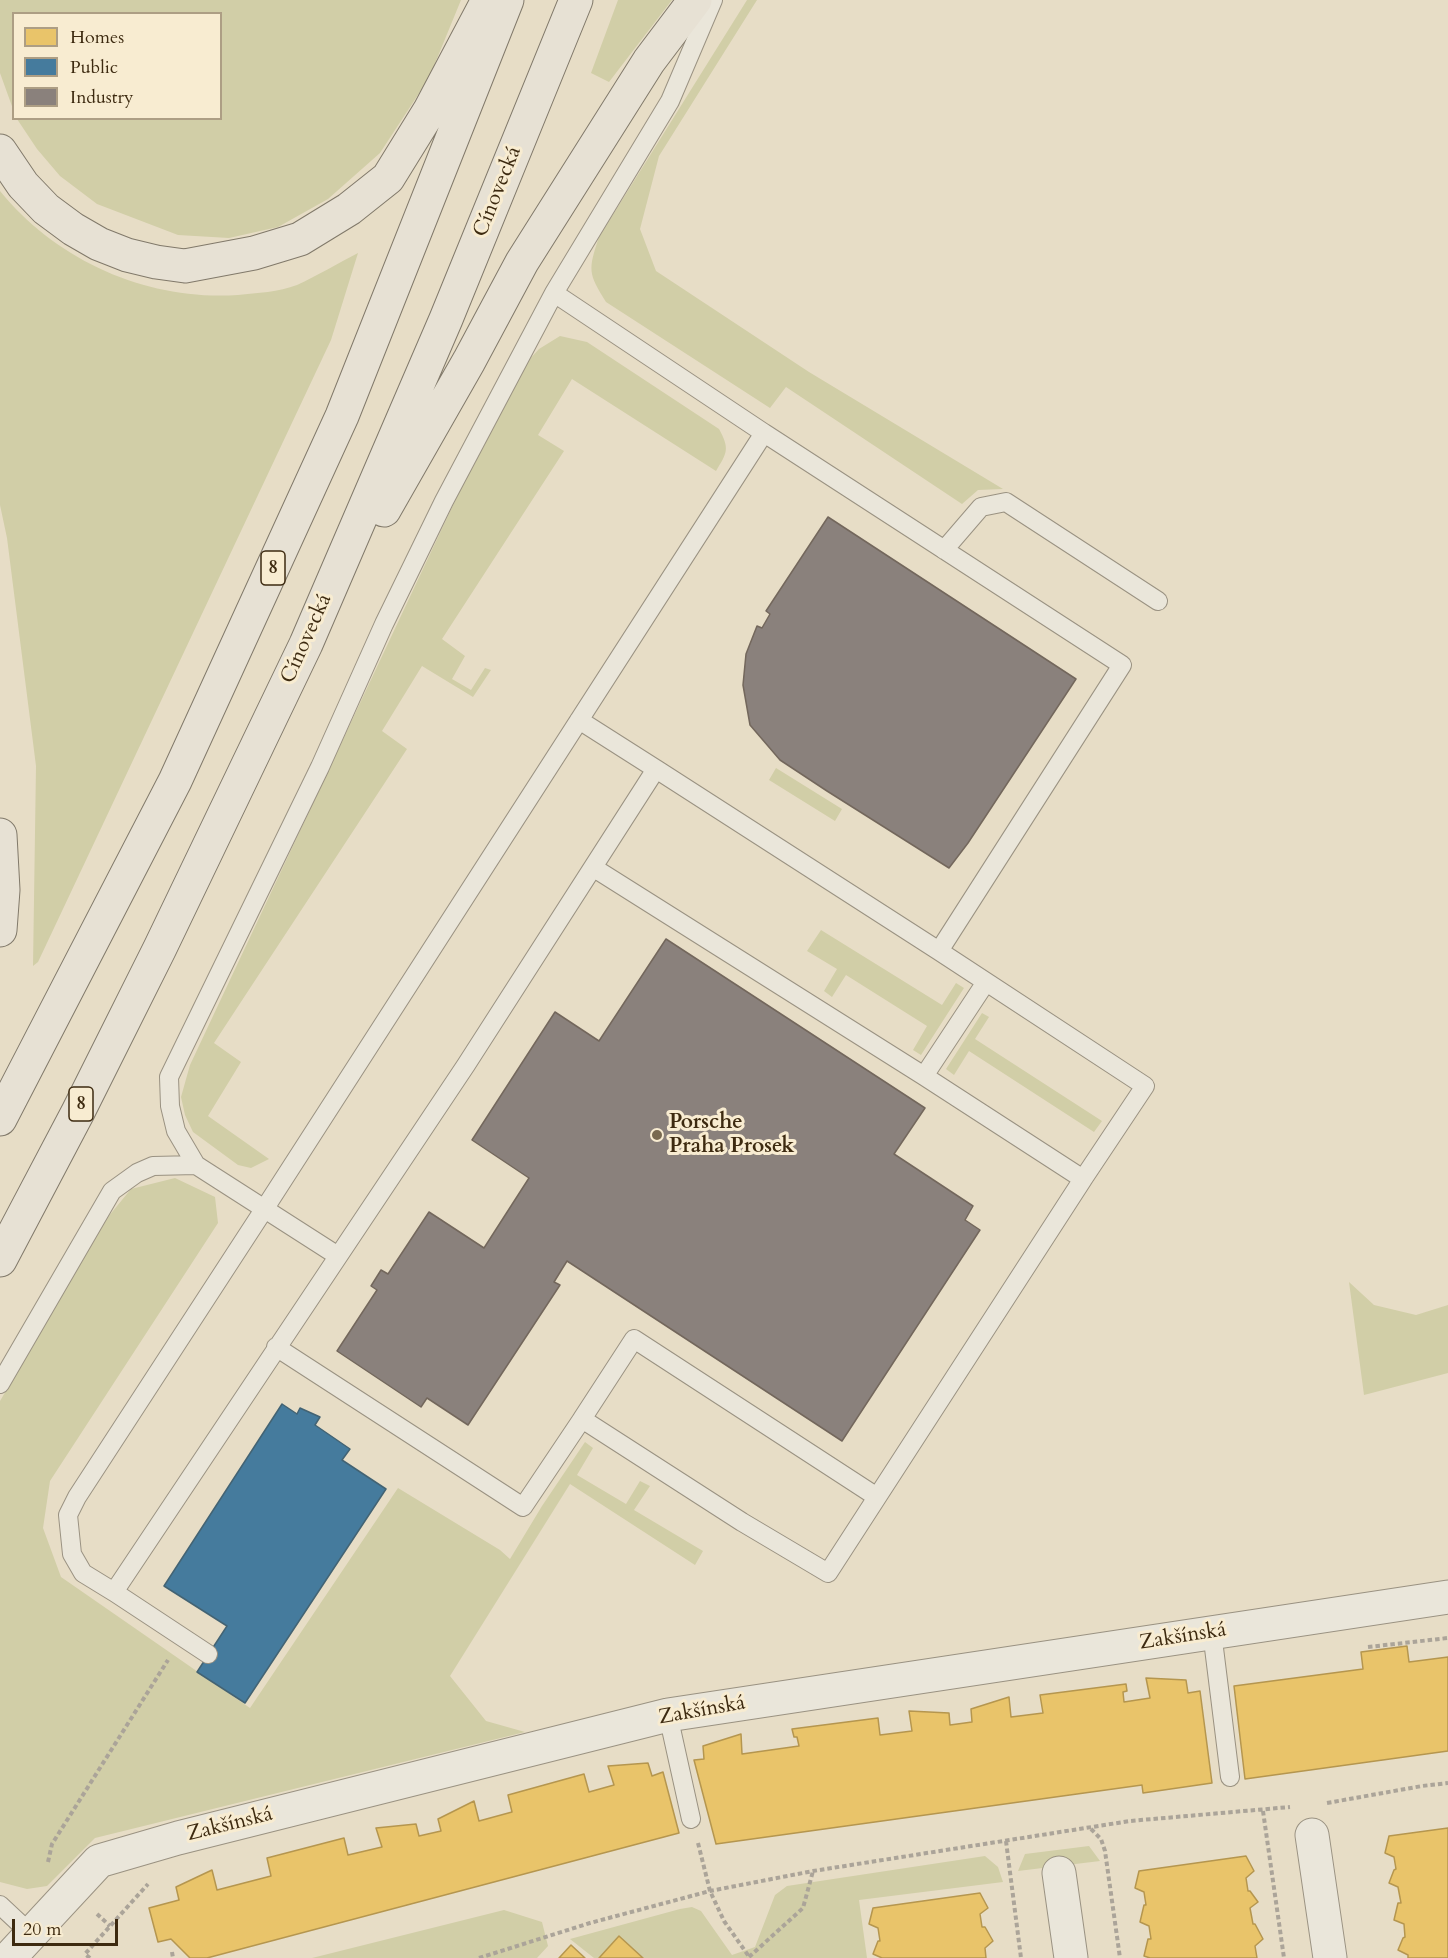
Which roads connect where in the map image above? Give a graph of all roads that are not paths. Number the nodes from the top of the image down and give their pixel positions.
1 (488, 0) edge
2 (507, 0) edge
3 (576, 0) edge
4 (694, 0) edge
5 (713, 0) edge
6 (0, 151) edge
7 (554, 293) junction
8 (764, 433) junction
9 (944, 550) junction
10 (1158, 601) dead end
11 (306, 644) junction
12 (579, 720) junction
13 (656, 769) junction
14 (0, 835) edge
15 (594, 868) junction
16 (0, 930) edge
17 (939, 951) junction
18 (986, 982) junction
19 (924, 1076) junction
20 (0, 1119) edge
21 (196, 1165) junction
22 (1083, 1179) junction
23 (265, 1208) junction
24 (338, 1256) junction
25 (0, 1260) edge
26 (276, 1347) junction
27 (0, 1384) edge
28 (582, 1419) junction
29 (877, 1497) junction
30 (114, 1592) junction
31 (1448, 1597) edge
32 (1212, 1632) junction
33 (208, 1654) dead end
34 (668, 1715) junction
35 (1230, 1777) dead end
36 (691, 1819) road end
37 (1305, 1821) road end
38 (1059, 1873) dead end
39 (0, 1905) edge
40 (31, 1934) junction
41 (9, 1958) edge
42 (1071, 1958) edge
43 (1330, 1958) edge

1 - 6 highway
2 - 20 highway, 8
3 - 11 highway, Cínovecká / 8
4 - 11 highway
5 - 7 lane
7 - 8 lane
7 - 21 lane
8 - 9 lane
8 - 12 lane
9 - 10 lane
9 - 17 lane
11 - 25 highway, Cínovecká / 8
12 - 13 lane
12 - 23 lane
13 - 15 lane
13 - 17 lane
14 - 16 highway
15 - 19 lane
15 - 24 lane
17 - 18 lane
18 - 19 lane
18 - 22 lane
19 - 22 lane
21 - 23 lane
21 - 27 lane
22 - 29 lane
23 - 24 lane
23 - 30 lane
24 - 26 lane
26 - 28 lane
26 - 30 lane
28 - 29 lane
28 - 29 lane
30 - 33 lane
31 - 32 street, Zakšínská
32 - 34 street, Zakšínská
32 - 35 lane
34 - 36 lane
34 - 40 street, Zakšínská
37 - 43 street
38 - 42 street
39 - 40 lane
40 - 41 street, Zakšínská

